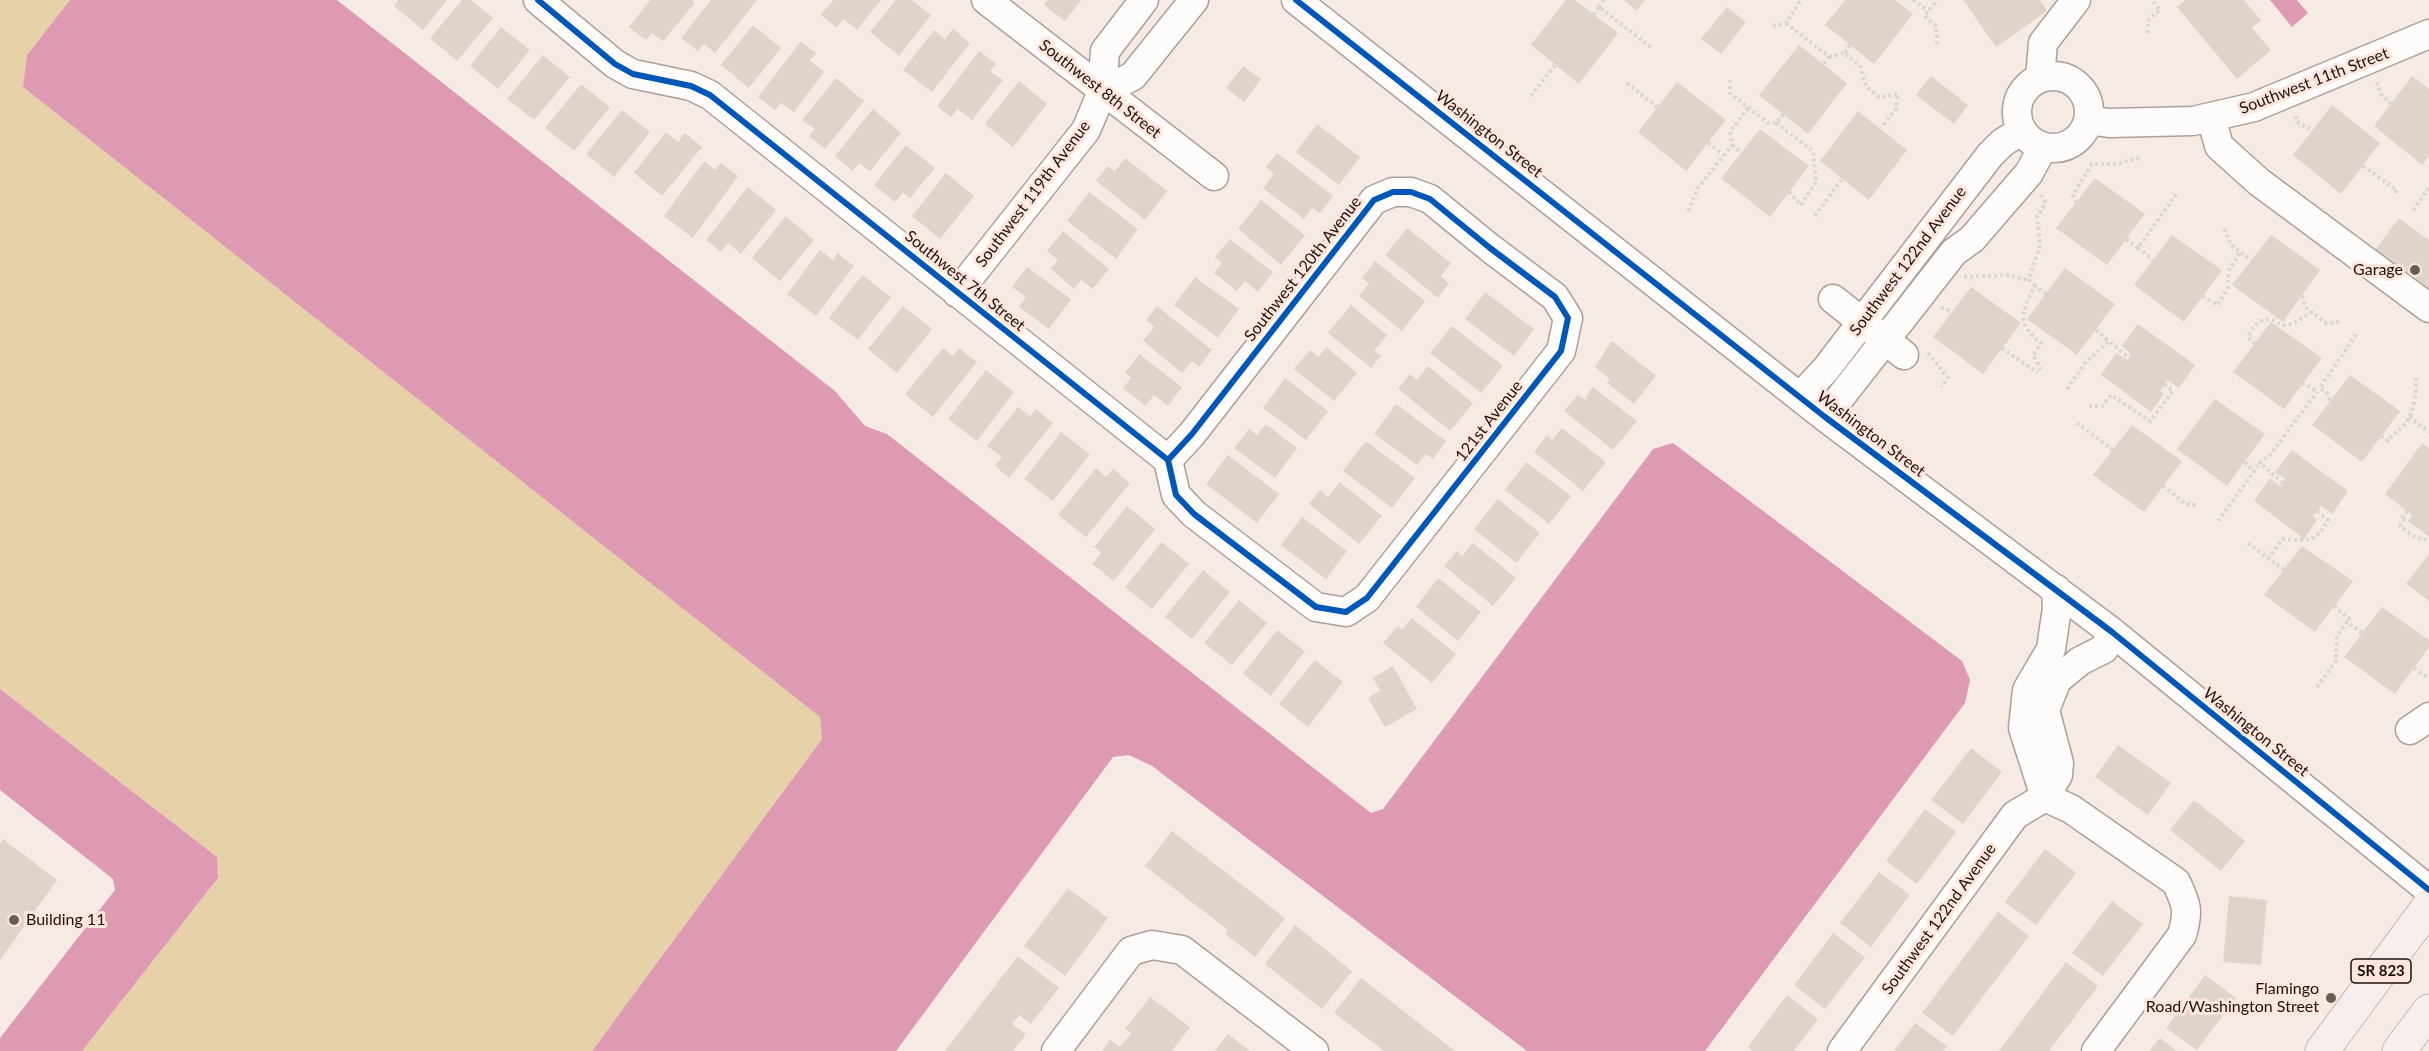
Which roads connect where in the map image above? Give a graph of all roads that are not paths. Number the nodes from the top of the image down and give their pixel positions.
1 (538, 0) edge
2 (986, 0) edge
3 (1144, 0) edge
4 (1194, 0) edge
5 (1296, 0) edge
6 (2076, 0) edge
7 (2429, 34) edge
8 (2040, 78) junction
9 (1102, 92) junction
10 (2211, 117) junction
11 (2088, 120) junction
12 (2033, 152) junction
13 (1214, 176) dead end
14 (1490, 248) joint
15 (957, 293) junction
16 (1833, 299) dead end
17 (2429, 308) edge
18 (1862, 321) junction
19 (1905, 349) junction
20 (1800, 397) junction
21 (1825, 417) junction
22 (1168, 460) junction
23 (2056, 589) junction
24 (2112, 632) junction
25 (2045, 797) junction
26 (2429, 891) edge
27 (2429, 906) edge
28 (2429, 1011) edge
29 (1056, 1051) edge
30 (1314, 1051) edge
31 (1842, 1051) edge
32 (2096, 1051) edge
33 (2322, 1051) edge
34 (2399, 1051) edge

1 - 15 street, Southwest 7th Street
2 - 9 street, Southwest 8th Street
3 - 9 street, Southwest 119th Avenue
4 - 9 street
5 - 20 street, Washington Street
6 - 8 street
7 - 10 street, Southwest 11th Street
8 - 11 street
8 - 12 street
9 - 13 street, Southwest 8th Street
9 - 15 street, Southwest 119th Avenue
10 - 11 street, Southwest 11th Street
10 - 17 street
11 - 12 street
12 - 18 street, Southwest 122nd Avenue
12 - 19 street, Southwest 122nd Avenue
14 - 22 street, Southwest 120th Avenue
14 - 22 street, 121st Avenue
15 - 22 street, Southwest 7th Street
16 - 18 street
18 - 19 street
18 - 20 street, Southwest 122nd Avenue
19 - 21 street, Southwest 122nd Avenue
20 - 21 street, Washington Street
21 - 23 street, Washington Street
23 - 24 street, Washington Street
23 - 25 street
24 - 25 street
24 - 26 street, Washington Street
25 - 31 street, Southwest 122nd Avenue
25 - 32 street
27 - 33 highway, SR 823
28 - 34 highway
29 - 30 street

